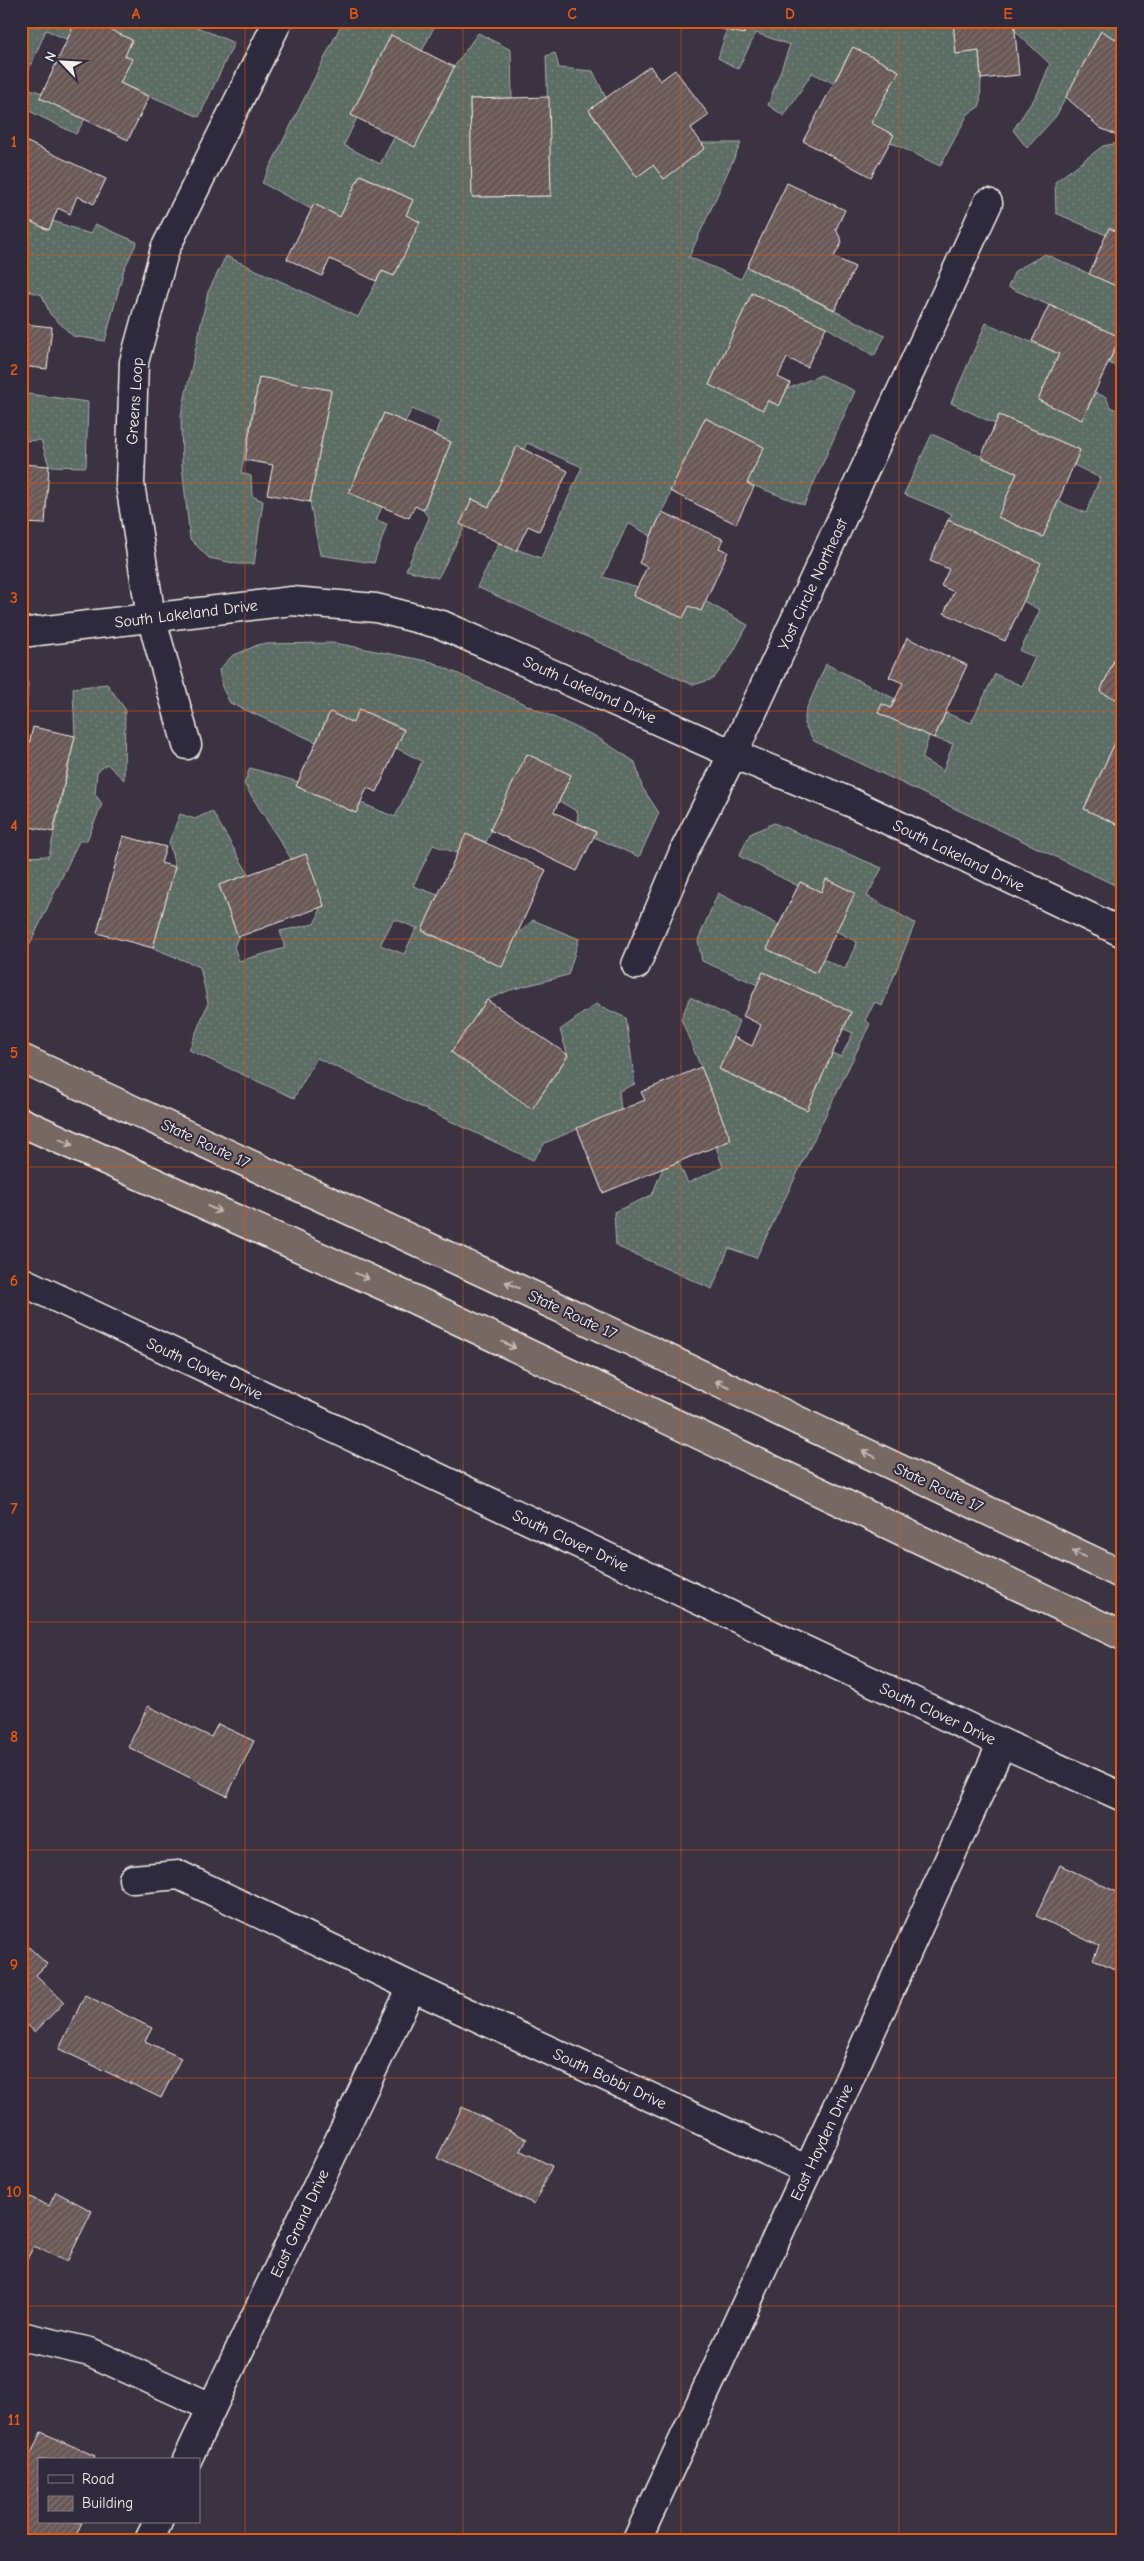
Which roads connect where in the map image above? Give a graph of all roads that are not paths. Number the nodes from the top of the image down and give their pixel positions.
1 (278, 21) edge
2 (988, 203) dead end
3 (151, 617) junction
4 (21, 633) edge
5 (187, 745) dead end
6 (733, 754) junction
7 (1123, 933) edge
8 (636, 965) dead end
9 (21, 1058) edge
10 (21, 1122) edge
11 (21, 1282) edge
12 (1123, 1575) edge
13 (1123, 1636) edge
14 (1002, 1743) junction
15 (1123, 1797) edge
16 (133, 1879) dead end
17 (412, 1987) junction
18 (808, 2170) junction
19 (21, 2336) edge
20 (211, 2408) junction
21 (188, 2458) edge
22 (157, 2524) edge
23 (150, 2540) edge
24 (636, 2540) edge

1 - 3 street, Greens Loop
2 - 6 street, Yost Circle Northeast
3 - 4 street, South Lakeland Drive
3 - 5 street, Greens Loop
3 - 6 street, South Lakeland Drive
6 - 7 street, South Lakeland Drive
6 - 8 street, Yost Circle Northeast
12 -> 9 highway, State Route 17
10 -> 13 highway
11 - 14 street, South Clover Drive
14 - 15 street, South Clover Drive
14 - 18 street, East Hayden Drive
16 - 17 street, South Bobbi Drive
17 - 18 street, South Bobbi Drive
17 - 20 street, East Grand Drive
18 - 24 street, East Hayden Drive
19 - 20 street
20 - 21 street, East Grand Drive
22 - 23 street

